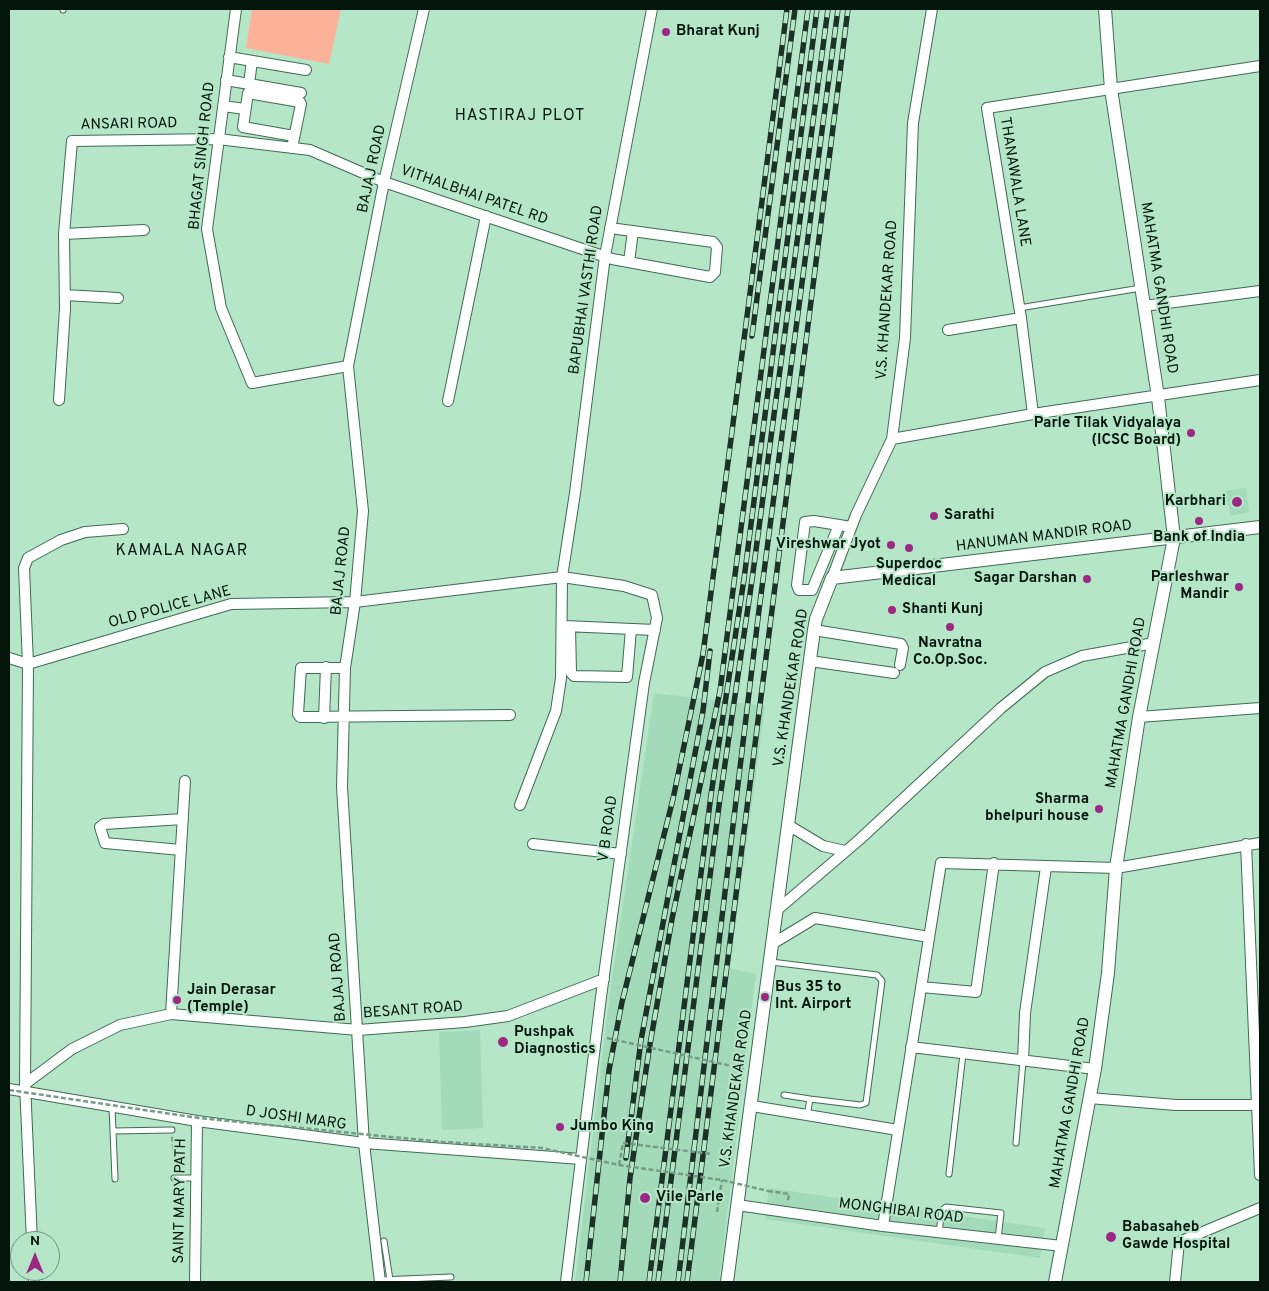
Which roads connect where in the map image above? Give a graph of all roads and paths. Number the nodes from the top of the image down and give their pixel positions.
1 (236, 9) edge
2 (424, 9) edge
3 (652, 9) edge
4 (932, 9) edge
5 (1105, 9) edge
6 (229, 57) junction
7 (252, 61) junction
8 (1260, 66) edge
9 (306, 70) dead end
10 (226, 80) junction
11 (249, 84) junction
12 (1112, 89) junction
13 (301, 93) dead end
14 (223, 106) junction
15 (245, 109) junction
16 (268, 131) junction
17 (294, 136) junction
18 (218, 139) junction
19 (266, 145) junction
20 (292, 148) junction
21 (384, 182) junction
22 (486, 216) junction
23 (610, 228) junction
24 (144, 230) dead end
25 (633, 231) junction
26 (64, 234) junction
27 (605, 256) junction
28 (629, 262) junction
29 (1142, 288) junction
30 (1260, 290) edge
31 (65, 295) junction
32 (118, 298) dead end
33 (1144, 306) junction
34 (1020, 313) junction
35 (948, 330) dead end
36 (348, 366) junction
37 (1260, 380) edge
38 (1158, 397) junction
39 (60, 400) dead end
40 (448, 401) dead end
41 (1033, 414) junction
42 (892, 439) junction
43 (839, 525) junction
44 (851, 527) junction
45 (1260, 527) edge
46 (123, 529) dead end
47 (1174, 538) junction
48 (562, 577) junction
49 (832, 578) junction
50 (812, 590) junction
51 (827, 591) junction
52 (355, 602) junction
53 (566, 626) junction
54 (631, 629) junction
55 (655, 630) junction
56 (814, 630) junction
57 (1154, 643) junction
58 (9, 658) edge
59 (810, 661) junction
60 (28, 664) junction
61 (326, 667) junction
62 (345, 668) junction
63 (1260, 708) edge
64 (510, 715) dead end
65 (1140, 717) junction
66 (324, 718) junction
67 (342, 718) junction
68 (185, 780) dead end
69 (520, 805) dead end
70 (181, 819) junction
71 (788, 826) junction
72 (1260, 843) edge
73 (533, 844) dead end
74 (1246, 844) junction
75 (179, 850) junction
76 (845, 851) junction
77 (621, 854) junction
78 (994, 863) junction
79 (1046, 867) junction
80 (1116, 868) junction
81 (777, 910) junction
82 (929, 937) junction
83 (772, 944) junction
84 (770, 962) junction
85 (604, 979) junction
86 (921, 987) junction
87 (171, 1014) junction
88 (358, 1030) junction
89 (607, 1038) dead end
90 (911, 1047) junction
91 (963, 1054) junction
92 (1023, 1061) junction
93 (745, 1069) dead end
94 (1095, 1069) junction
95 (25, 1088) junction
96 (9, 1090) edge
97 (784, 1095) dead end
98 (1089, 1098) junction
99 (810, 1099) junction
100 (1257, 1105) junction
101 (112, 1106) junction
102 (752, 1106) junction
103 (171, 1116) junction
104 (807, 1116) junction
105 (197, 1121) junction
106 (898, 1130) junction
107 (113, 1131) junction
108 (172, 1131) junction
109 (1016, 1142) dead end
110 (364, 1143) junction
111 (712, 1154) dead end
112 (581, 1159) junction
113 (619, 1165) junction
114 (949, 1174) dead end
115 (1260, 1174) edge
116 (175, 1178) joint
117 (197, 1178) junction
118 (115, 1179) dead end
119 (722, 1180) junction
120 (789, 1194) dead end
121 (737, 1205) junction
122 (1260, 1208) edge
123 (717, 1212) dead end
124 (884, 1226) junction
125 (32, 1231) edge
126 (939, 1232) junction
127 (998, 1239) junction
128 (384, 1241) dead end
129 (1062, 1246) junction
130 (451, 1277) dead end
131 (384, 1281) edge
132 (195, 1282) edge
133 (566, 1282) edge
134 (727, 1282) edge
135 (1055, 1282) edge
136 (1176, 1282) edge

1 - 6 street, BHAGAT SINGH ROAD
2 - 21 street, BAJAJ ROAD
3 - 23 street, BAPUBHAI VASTHI ROAD
4 - 42 street, V.S. KHANDEKAR ROAD
5 - 12 street, MAHATMA GANDHI ROAD
6 - 7 street
6 - 10 street, BHAGAT SINGH ROAD
7 - 9 street
7 - 11 street
8 - 12 street, THANAWALA LANE
10 - 11 street
10 - 14 street, BHAGAT SINGH ROAD
11 - 13 street
12 - 29 street, MAHATMA GANDHI ROAD
12 - 34 street, THANAWALA LANE
14 - 15 street
14 - 18 street, BHAGAT SINGH ROAD
15 - 16 street
15 - 17 street
16 - 17 street
16 - 19 street
17 - 20 street
18 - 19 street, VITHALBHAI PATEL RD
18 - 26 street, ANSARI ROAD
18 - 36 street, BHAGAT SINGH ROAD
19 - 20 street, VITHALBHAI PATEL RD
20 - 21 street, VITHALBHAI PATEL RD
21 - 22 street, VITHALBHAI PATEL RD
21 - 36 street, BAJAJ ROAD
22 - 27 street, VITHALBHAI PATEL RD
22 - 40 street
23 - 25 street
23 - 27 street, BAPUBHAI VASTHI ROAD
24 - 26 street
25 - 28 street
25 - 28 street, VITHALBHAI PATEL RD
26 - 31 street
27 - 28 street, VITHALBHAI PATEL RD
27 - 48 street, BAPUBHAI VASTHI ROAD
29 - 33 street, MAHATMA GANDHI ROAD
29 - 34 lane
30 - 33 street
31 - 32 street
31 - 39 street
33 - 38 street, MAHATMA GANDHI ROAD
34 - 35 street
34 - 41 street, THANAWALA LANE
36 - 52 street, BAJAJ ROAD
37 - 38 street
38 - 41 street
38 - 47 street, MAHATMA GANDHI ROAD
41 - 42 street
42 - 44 street, V.S. KHANDEKAR ROAD
43 - 44 street
43 - 50 street
43 - 50 street
44 - 49 street, V.S. KHANDEKAR ROAD
45 - 47 street, HANUMAN MANDIR ROAD
46 - 60 street
47 - 49 street, HANUMAN MANDIR ROAD
47 - 57 street, MAHATMA GANDHI ROAD
48 - 52 street, OLD POLICE LANE
48 - 53 street
48 - 55 street, OLD POLICE LANE
49 - 51 street, V.S. KHANDEKAR ROAD
50 - 51 street
51 - 56 street, V.S. KHANDEKAR ROAD
52 - 60 street, OLD POLICE LANE
52 - 62 street, BAJAJ ROAD
53 - 54 street
53 - 54 street
53 - 69 street
54 - 55 street
55 - 77 street, V B ROAD
56 - 59 street, V.S. KHANDEKAR ROAD
56 - 59 street
57 - 65 street, MAHATMA GANDHI ROAD
57 - 76 street
58 - 60 street
59 - 71 street, V.S. KHANDEKAR ROAD
60 - 95 street
61 - 62 street
61 - 66 street
61 - 66 street
62 - 67 street, BAJAJ ROAD
63 - 65 street
64 - 67 street
65 - 80 street, MAHATMA GANDHI ROAD
66 - 67 street
67 - 88 street, BAJAJ ROAD
68 - 70 street
70 - 75 street
70 - 75 street
71 - 76 street
71 - 81 street, V.S. KHANDEKAR ROAD
72 - 74 street
73 - 77 street
74 - 80 street
74 - 100 street
75 - 87 street
76 - 81 street
77 - 85 street, V B ROAD
78 - 79 street
78 - 82 street
78 - 86 street
79 - 80 street
79 - 92 street
80 - 94 street, MAHATMA GANDHI ROAD
81 - 83 street, V.S. KHANDEKAR ROAD
82 - 83 street
82 - 86 street
83 - 84 street, V.S. KHANDEKAR ROAD
84 - 99 lane
84 - 102 street, V.S. KHANDEKAR ROAD
85 - 88 street, BESANT ROAD
85 - 112 street, V B ROAD
86 - 90 street
87 - 88 street, BESANT ROAD
87 - 95 street, BESANT ROAD
88 - 110 street, BAJAJ ROAD
89 - 93 path, bridge
90 - 91 street
90 - 106 street
91 - 92 street
91 - 114 lane
92 - 94 street
92 - 109 lane
94 - 98 street, MAHATMA GANDHI ROAD
95 - 96 street, D JOSHI MARG
95 - 101 street, D JOSHI MARG
95 - 125 street
96 - 113 path, bridge
97 - 99 lane
98 - 100 street
98 - 129 street, MAHATMA GANDHI ROAD
99 - 104 lane
100 - 115 street
101 - 103 street, D JOSHI MARG
101 - 107 lane
102 - 104 street
102 - 121 street, V.S. KHANDEKAR ROAD
103 - 105 street, D JOSHI MARG
103 - 108 lane
104 - 106 street
105 - 110 street, D JOSHI MARG
105 - 117 street, SAINT MARY PATH
106 - 124 street
107 - 108 lane
107 - 118 lane
108 - 116 path
110 - 112 street, D JOSHI MARG
110 - 131 street, BAJAJ ROAD
111 - 113 path, bridge
112 - 133 street, V B ROAD
113 - 119 path, bridge
116 - 117 lane
117 - 132 street, SAINT MARY PATH
119 - 120 path, bridge
119 - 123 path
121 - 124 street, MONGHIBAI ROAD
121 - 134 street, V.S. KHANDEKAR ROAD
122 - 136 street
124 - 126 street, MONGHIBAI ROAD
126 - 127 street, MONGHIBAI ROAD
126 - 127 lane
127 - 129 street, MONGHIBAI ROAD
128 - 131 lane
129 - 135 street, MAHATMA GANDHI ROAD
130 - 131 lane

